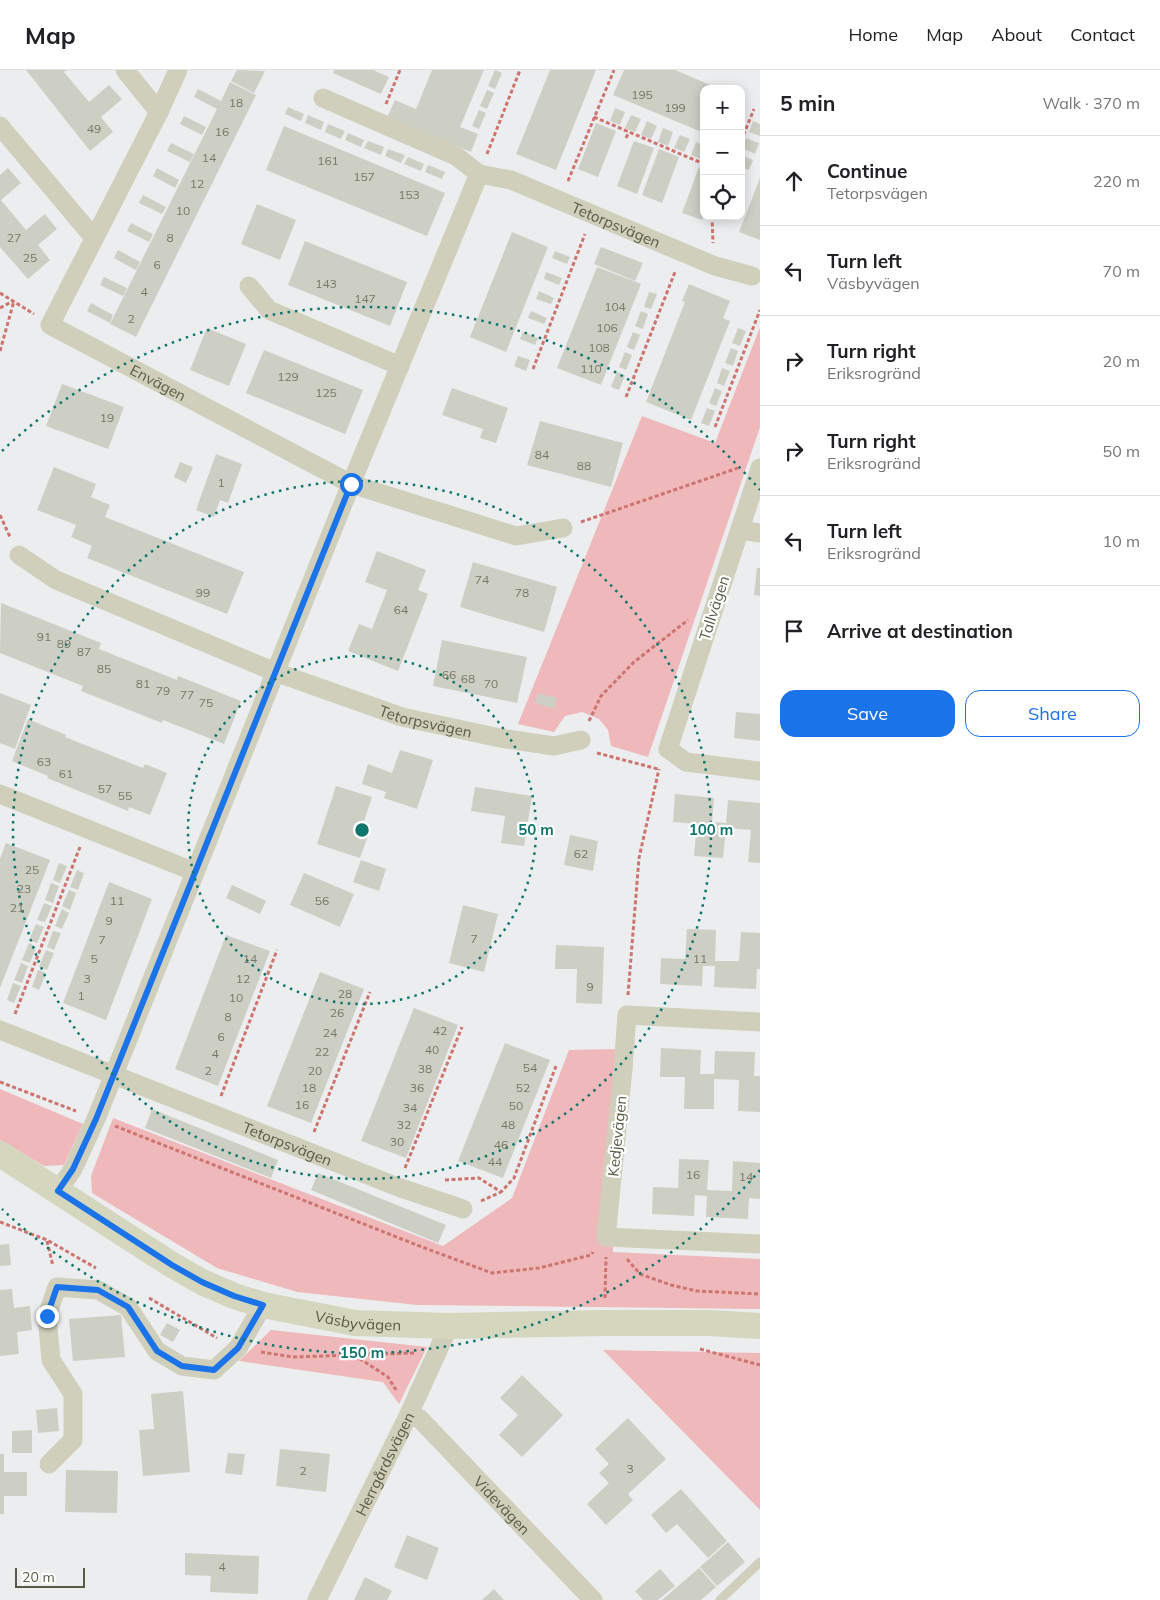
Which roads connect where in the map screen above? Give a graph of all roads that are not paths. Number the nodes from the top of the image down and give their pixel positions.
1 (125, 70) edge
2 (178, 70) edge
3 (323, 98) dead end
4 (159, 112) junction
5 (0, 126) edge
6 (479, 174) junction
7 (94, 238) junction
8 (752, 276) dead end
9 (249, 286) dead end
10 (400, 366) junction
11 (751, 468) edge
12 (351, 484) junction
13 (564, 528) road end
14 (740, 530) junction
15 (760, 533) edge
16 (18, 555) dead end
17 (275, 672) junction
18 (581, 740) road end
19 (760, 771) edge
20 (0, 794) edge
21 (195, 872) junction
22 (760, 1022) edge
23 (4, 1032) edge
24 (113, 1076) junction
25 (0, 1154) edge
26 (58, 1191) junction
27 (463, 1209) dead end
28 (760, 1244) edge
29 (263, 1305) junction
30 (449, 1326) junction
31 (760, 1326) edge
32 (409, 1414) junction
33 (50, 1464) dead end
34 (760, 1562) edge
35 (317, 1600) edge
36 (594, 1600) edge
37 (720, 1600) edge

1 - 4 street
2 - 4 street
3 - 6 street, Tetorpsvägen
4 - 7 street
5 - 7 street
6 - 8 street, Tetorpsvägen
6 - 10 street
7 - 12 street, Envägen
9 - 10 street
10 - 12 street
11 - 14 street, Tallvägen
12 - 13 street
12 - 17 street
14 - 15 street
14 - 19 street, Tallvägen
16 - 17 street, Tetorpsvägen
17 - 18 street, Tetorpsvägen
17 - 21 street
20 - 21 street
21 - 24 street
22 - 28 street, Kedjevägen
23 - 24 street, Tetorpsvägen
24 - 26 street
24 - 27 street, Tetorpsvägen
25 - 26 street, Väsbyvägen
26 - 29 street, Väsbyvägen
29 - 30 street, Väsbyvägen
29 - 33 street
30 - 31 street, Väsbyvägen
30 - 32 street, Herrgårdsvägen
32 - 35 street, Herrgårdsvägen
32 - 36 street, Videvägen
34 - 37 lane

